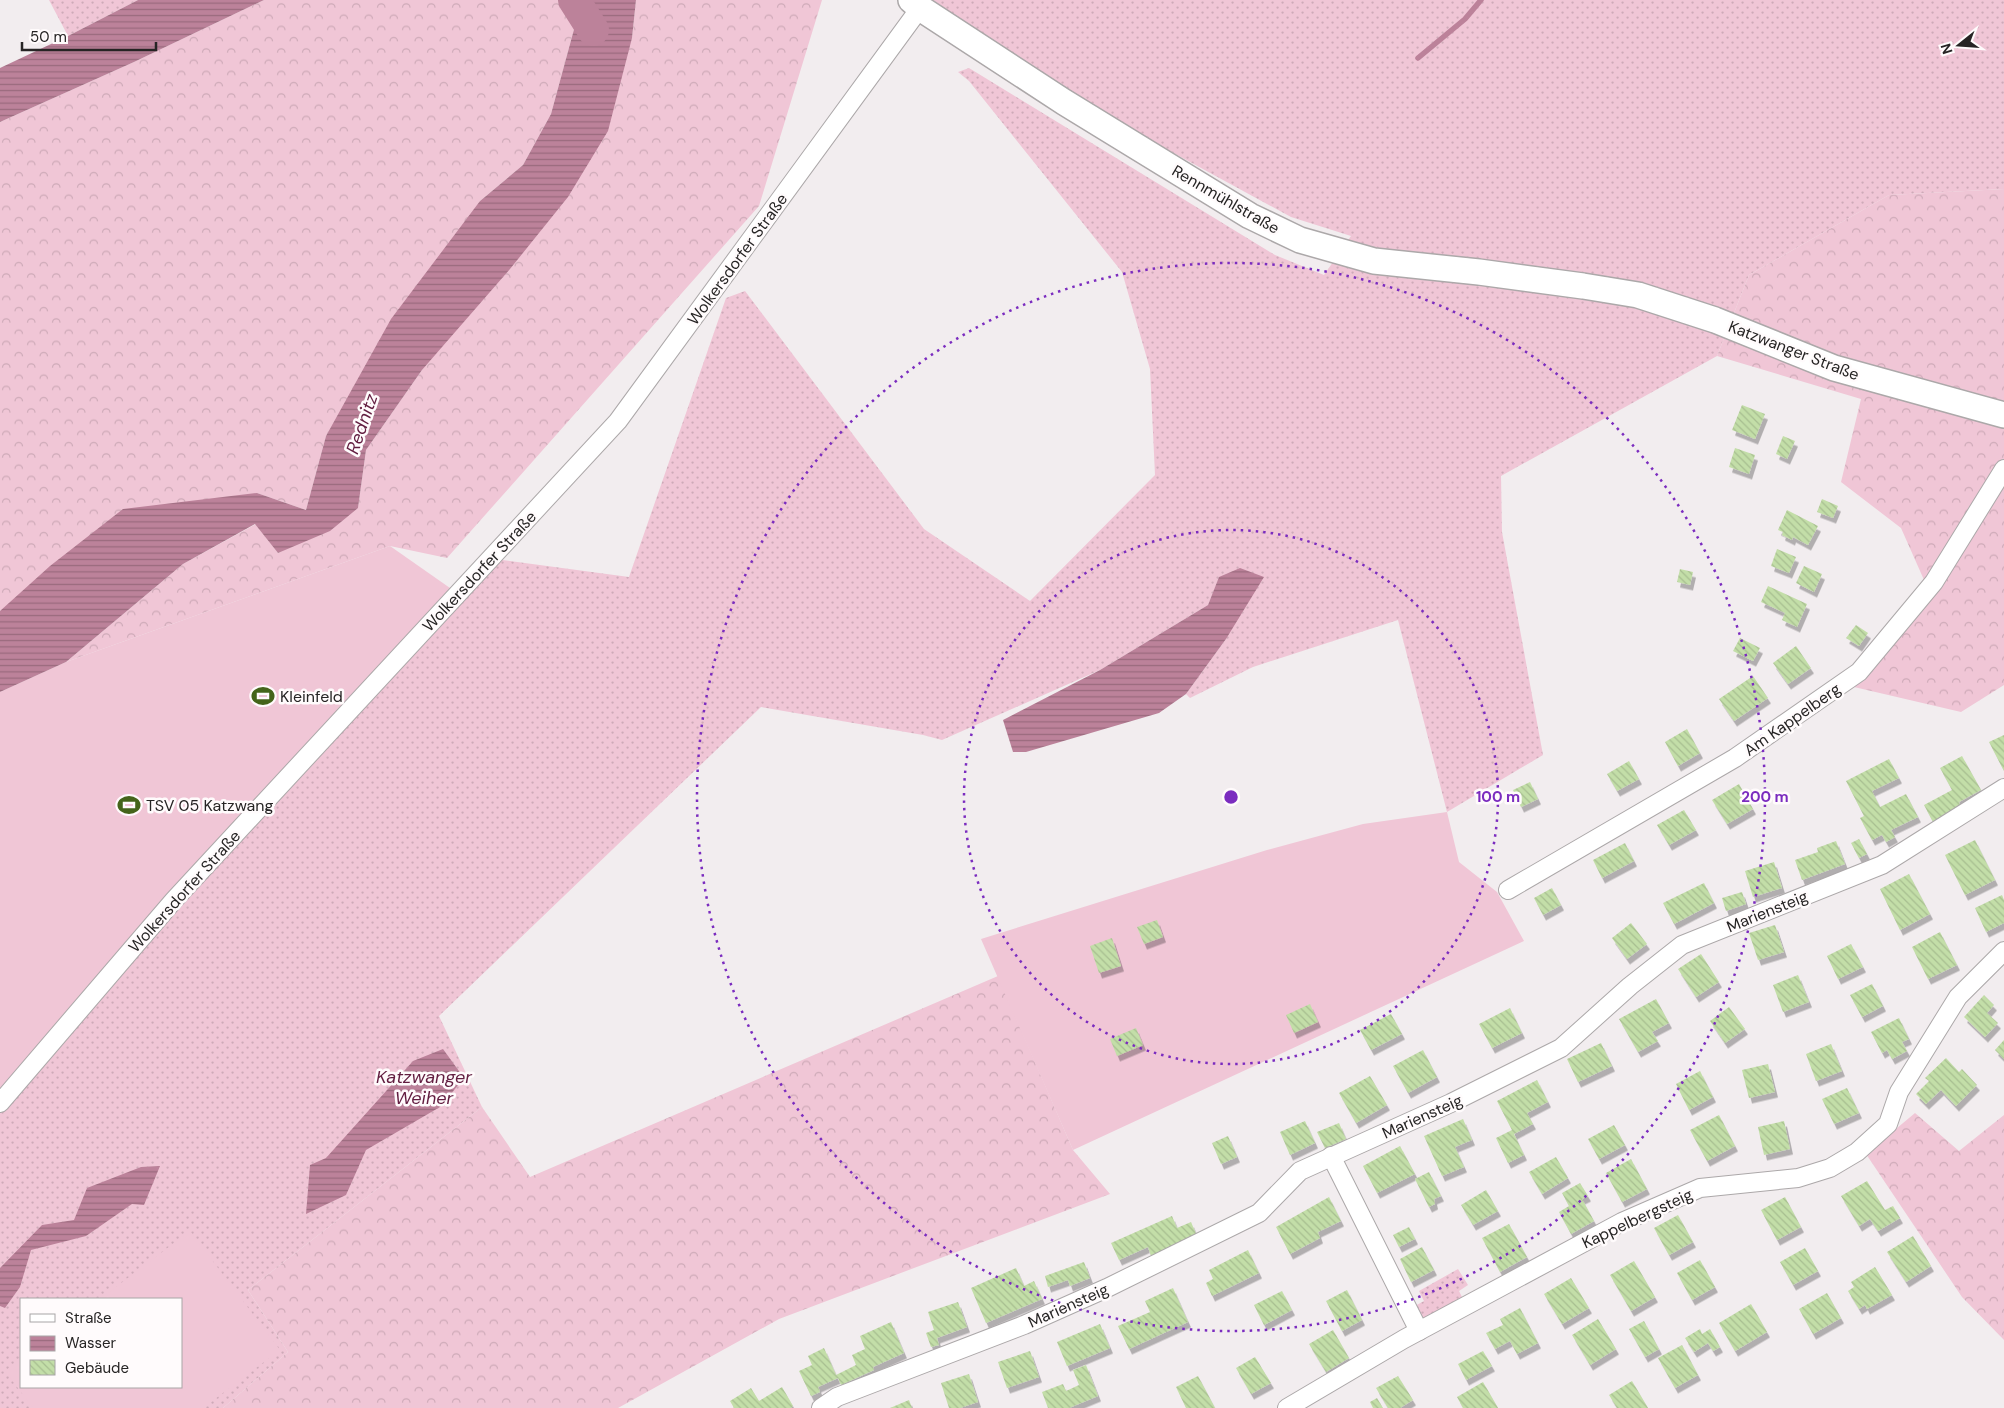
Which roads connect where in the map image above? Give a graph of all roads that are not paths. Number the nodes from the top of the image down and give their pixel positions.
1 (915, 4) edge
2 (1583, 286) joint
3 (2004, 415) edge
4 (2004, 469) edge
5 (2004, 788) edge
6 (1508, 890) dead end
7 (2004, 951) edge
8 (0, 1103) edge
9 (1331, 1156) junction
10 (1420, 1331) junction
11 (821, 1408) edge
12 (1287, 1408) edge

1 - 2 main road, Rennmühlstraße
1 - 8 street, Wolkersdorfer Straße
2 - 3 main road, Katzwanger Straße
4 - 6 street, Am Kappelberg
5 - 9 street, Mariensteig
7 - 10 street, Kappelbergsteig
9 - 10 street
9 - 11 street, Mariensteig
10 - 12 street, Kappelbergsteig

